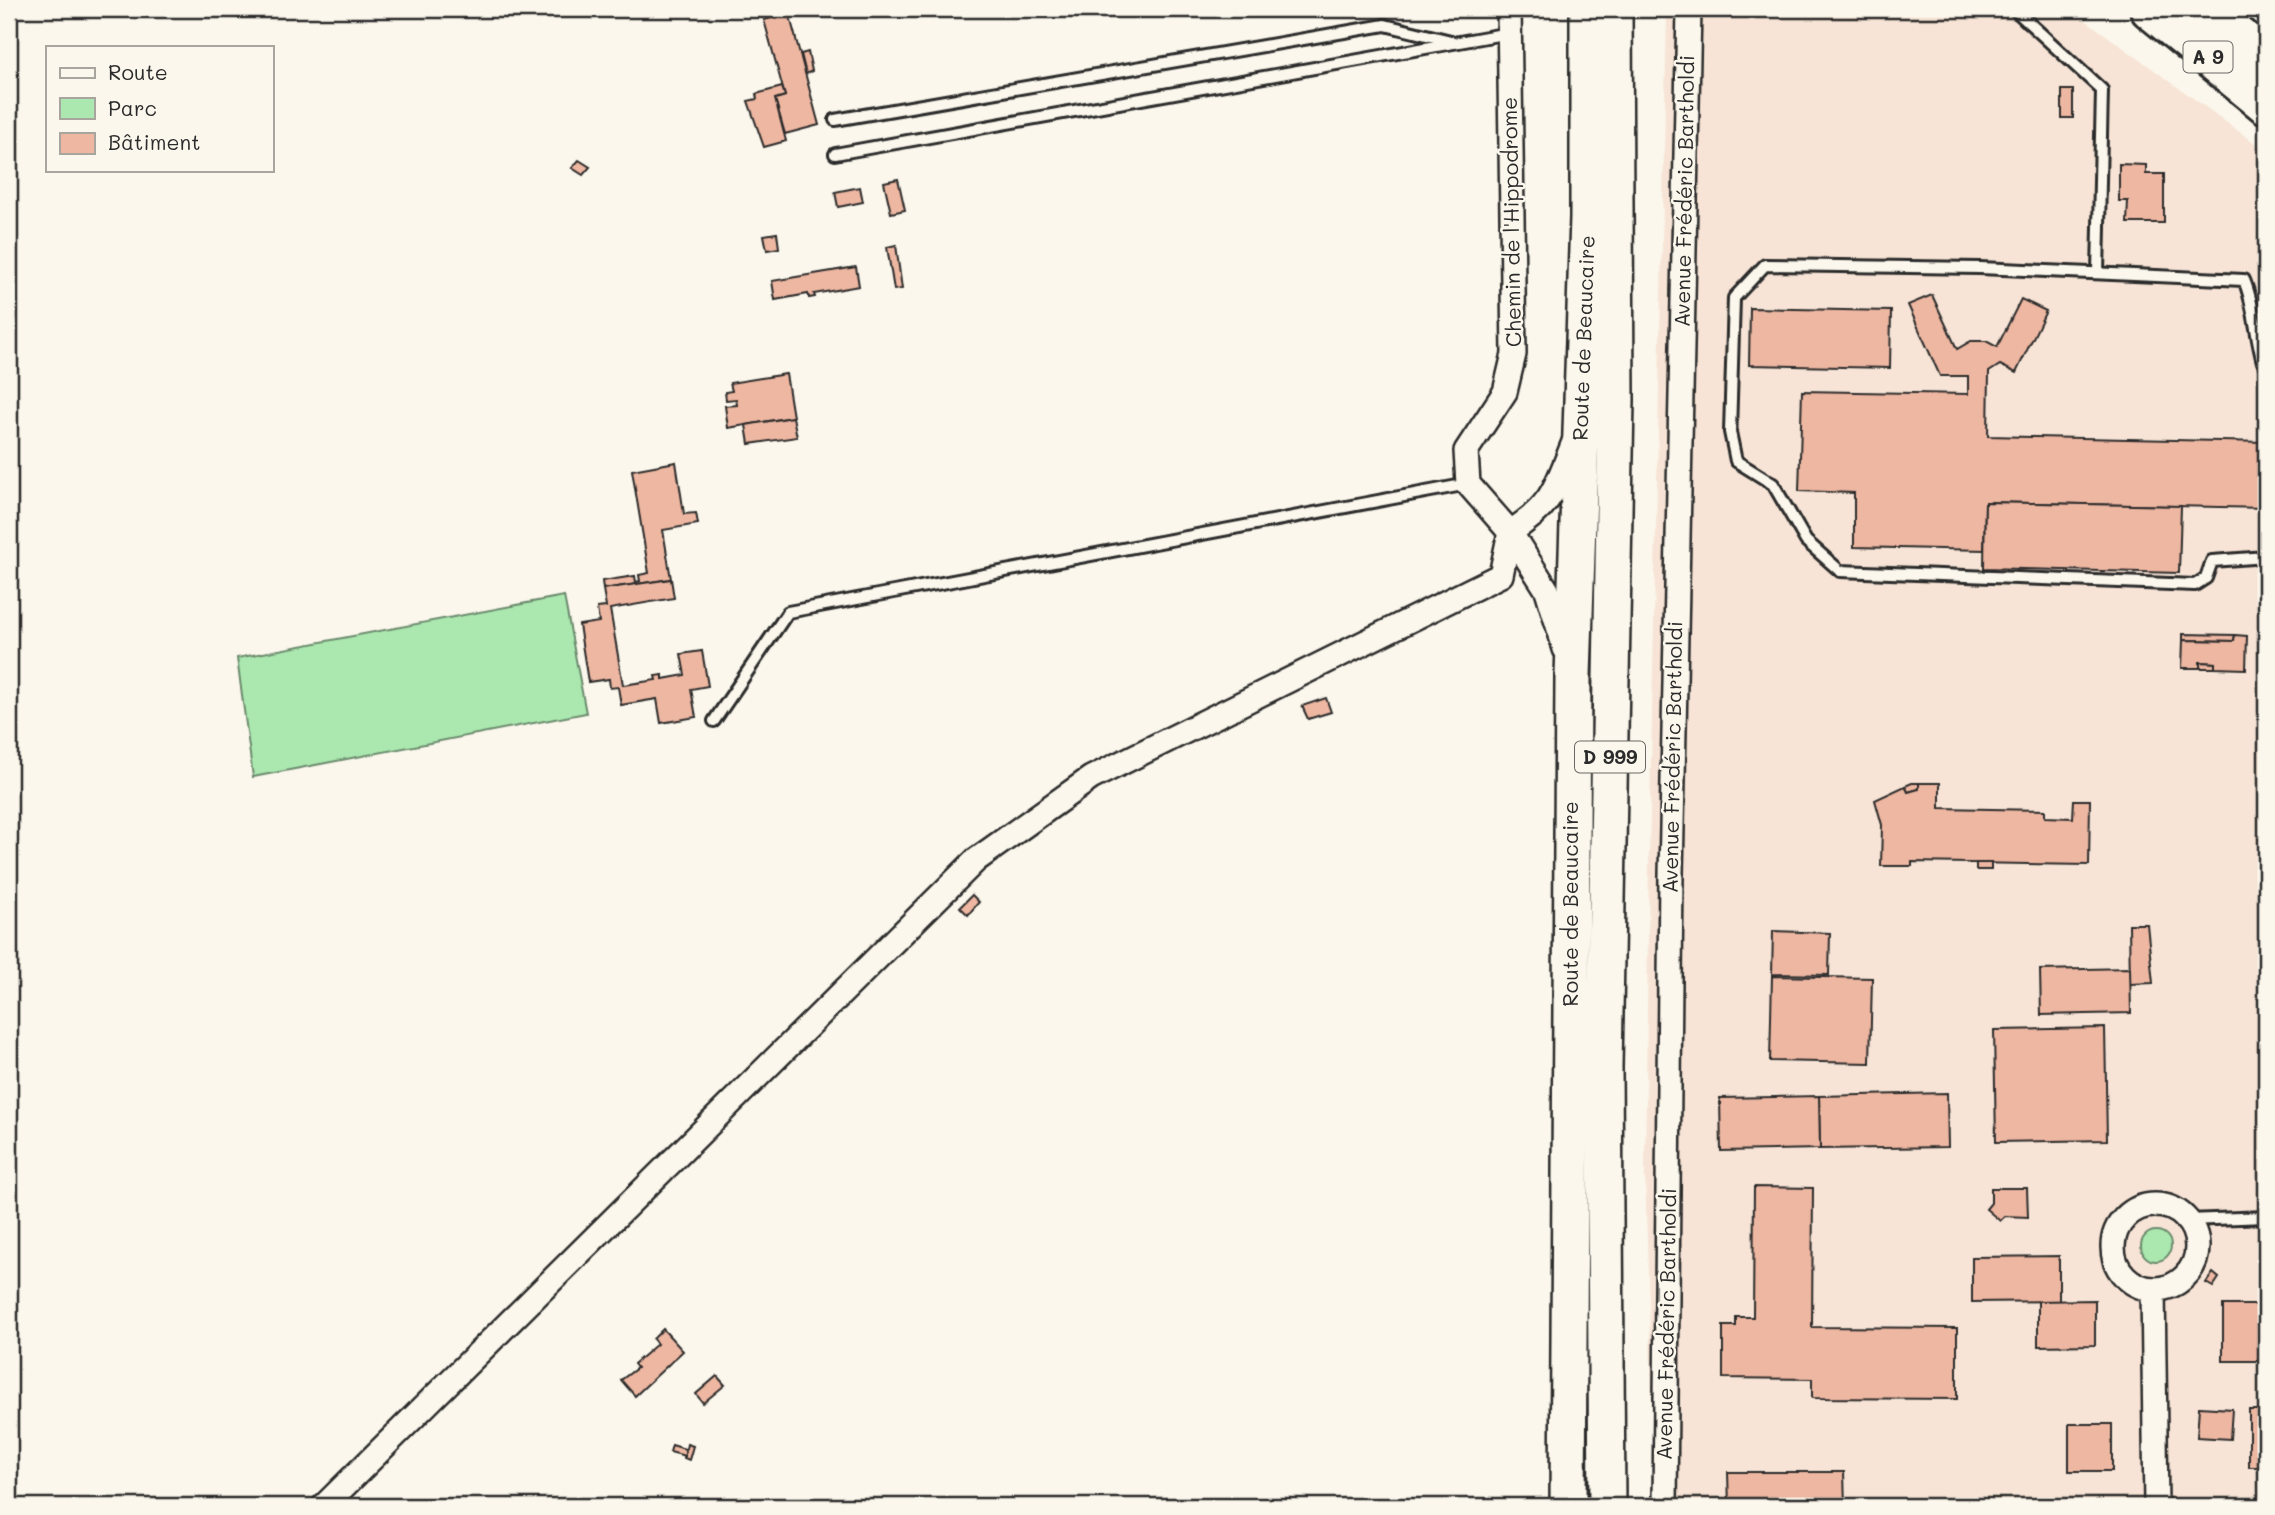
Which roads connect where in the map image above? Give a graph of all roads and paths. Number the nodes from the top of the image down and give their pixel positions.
1 (1509, 9) edge
2 (1588, 9) edge
3 (1614, 9) edge
4 (1689, 9) edge
5 (2014, 9) edge
6 (2150, 9) edge
7 (2206, 9) edge
8 (1509, 33) junction
9 (1457, 42) junction
10 (2266, 60) edge
11 (2266, 104) edge
12 (835, 120) dead end
13 (835, 154) dead end
14 (2098, 273) junction
15 (2266, 362) edge
16 (1582, 423) junction
17 (1468, 484) junction
18 (1510, 532) junction
19 (2266, 557) edge
20 (1573, 676) junction
21 (714, 721) dead end
22 (2266, 1217) edge
23 (2188, 1220) junction
24 (2153, 1289) junction
25 (324, 1506) edge
26 (1568, 1506) edge
27 (1607, 1506) edge
28 (1665, 1506) edge
29 (2156, 1506) edge

1 - 8 street, Chemin de l'Hippodrome
2 - 16 main road, Route de Beaucaire / D 999
3 - 27 main road, Route de Beaucaire / D 999
4 - 28 street, Avenue Frédéric Bartholdi
5 - 14 lane
6 - 11 highway, A 9
7 - 10 highway, A 9
8 - 9 lane
8 - 17 street, Chemin de l'Hippodrome
9 - 12 lane
9 - 13 lane
14 - 15 lane
14 - 19 lane
16 - 18 street
16 - 20 main road, Route de Beaucaire / D 999
17 - 18 street
17 - 21 lane
18 - 20 street
18 - 25 street
20 - 26 main road, Route de Beaucaire / D 999
22 - 23 lane
23 - 24 street
23 - 24 street
24 - 29 street

